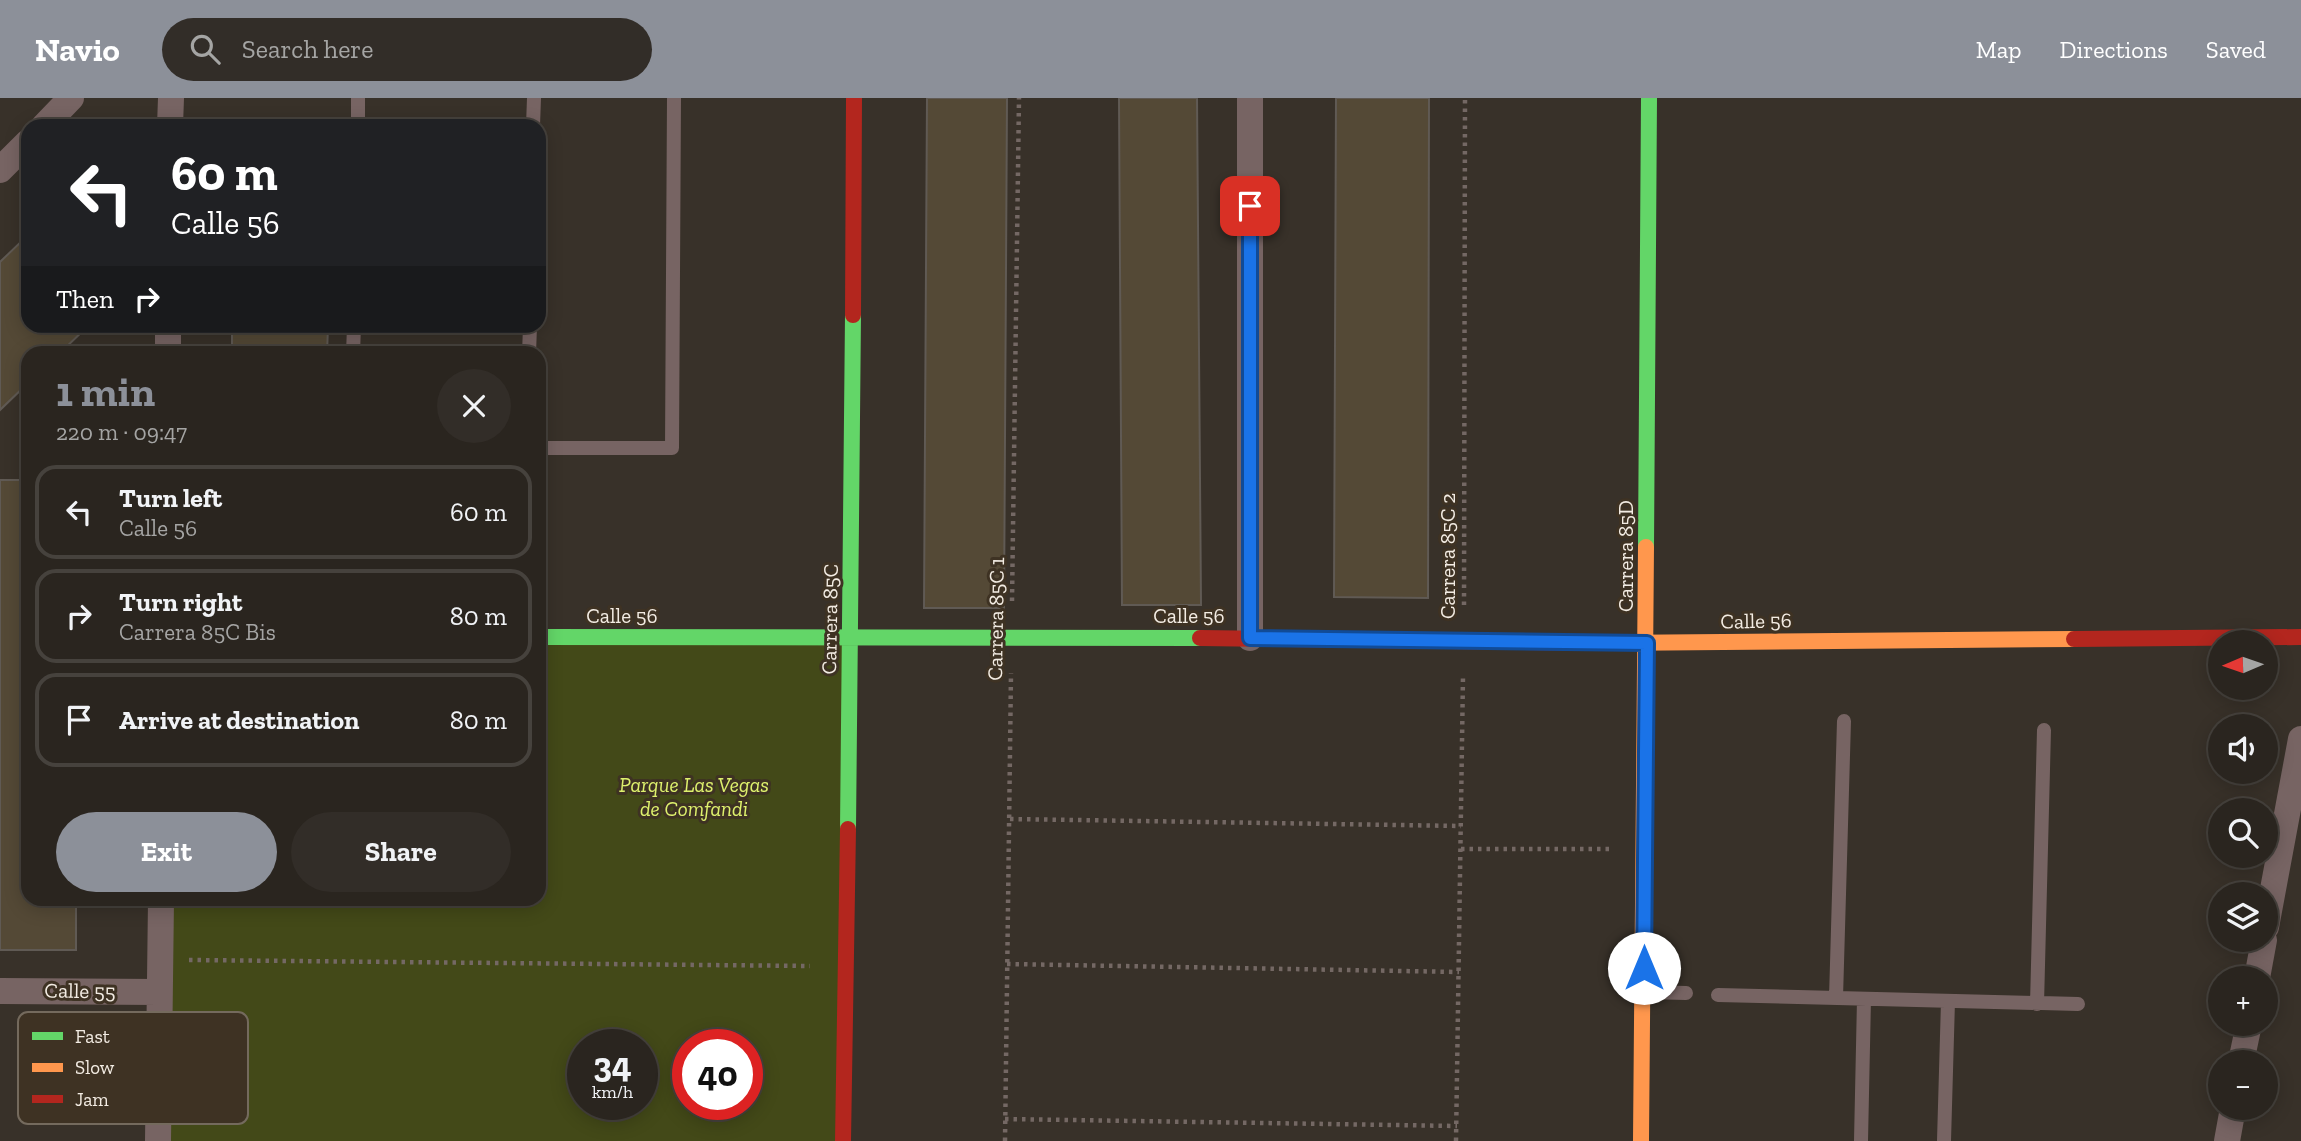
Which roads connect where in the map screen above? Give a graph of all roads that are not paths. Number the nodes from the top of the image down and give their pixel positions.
1 (71, 98) edge
2 (171, 98) edge
3 (358, 98) edge
4 (534, 98) edge
5 (674, 98) edge
6 (854, 98) edge
7 (1250, 98) edge
8 (1650, 98) edge
9 (51, 119) edge
10 (170, 119) edge
11 (358, 119) edge
12 (533, 119) edge
13 (21, 149) edge
14 (0, 170) edge
15 (546, 449) edge
16 (546, 637) edge
17 (2301, 637) edge
18 (851, 638) junction
19 (1250, 638) junction
20 (1647, 643) junction
21 (1844, 721) dead end
22 (2044, 730) dead end
23 (2301, 739) edge
24 (2275, 882) edge
25 (161, 906) edge
26 (0, 991) edge
27 (159, 992) junction
28 (1644, 992) junction
29 (1686, 993) dead end
30 (1718, 995) dead end
31 (1836, 998) junction
32 (1864, 999) junction
33 (1948, 1001) junction
34 (2037, 1003) junction
35 (2078, 1004) dead end
36 (159, 1012) edge
37 (2231, 1120) edge
38 (843, 1141) edge
39 (1641, 1141) edge
40 (1861, 1141) edge
41 (1944, 1141) edge
42 (2227, 1141) edge

1 - 9 street
2 - 10 street
3 - 11 lane
4 - 12 lane
5 - 15 lane
6 - 18 street, Carrera 85C
7 - 19 street
8 - 20 street, Carrera 85D
13 - 14 street
16 - 18 street, Calle 56
17 - 20 street, Calle 56
18 - 19 street, Calle 56
18 - 38 street, Carrera 85C
19 - 20 street, Calle 56
20 - 28 street, Carrera 85D
21 - 31 lane
22 - 34 lane
23 - 24 street
25 - 27 street
26 - 27 street, Calle 55
27 - 36 street
28 - 29 lane
28 - 39 street, Carrera 85D
30 - 31 lane
31 - 32 lane
32 - 33 lane
32 - 40 lane
33 - 34 lane
33 - 41 lane
34 - 35 lane
37 - 42 street

